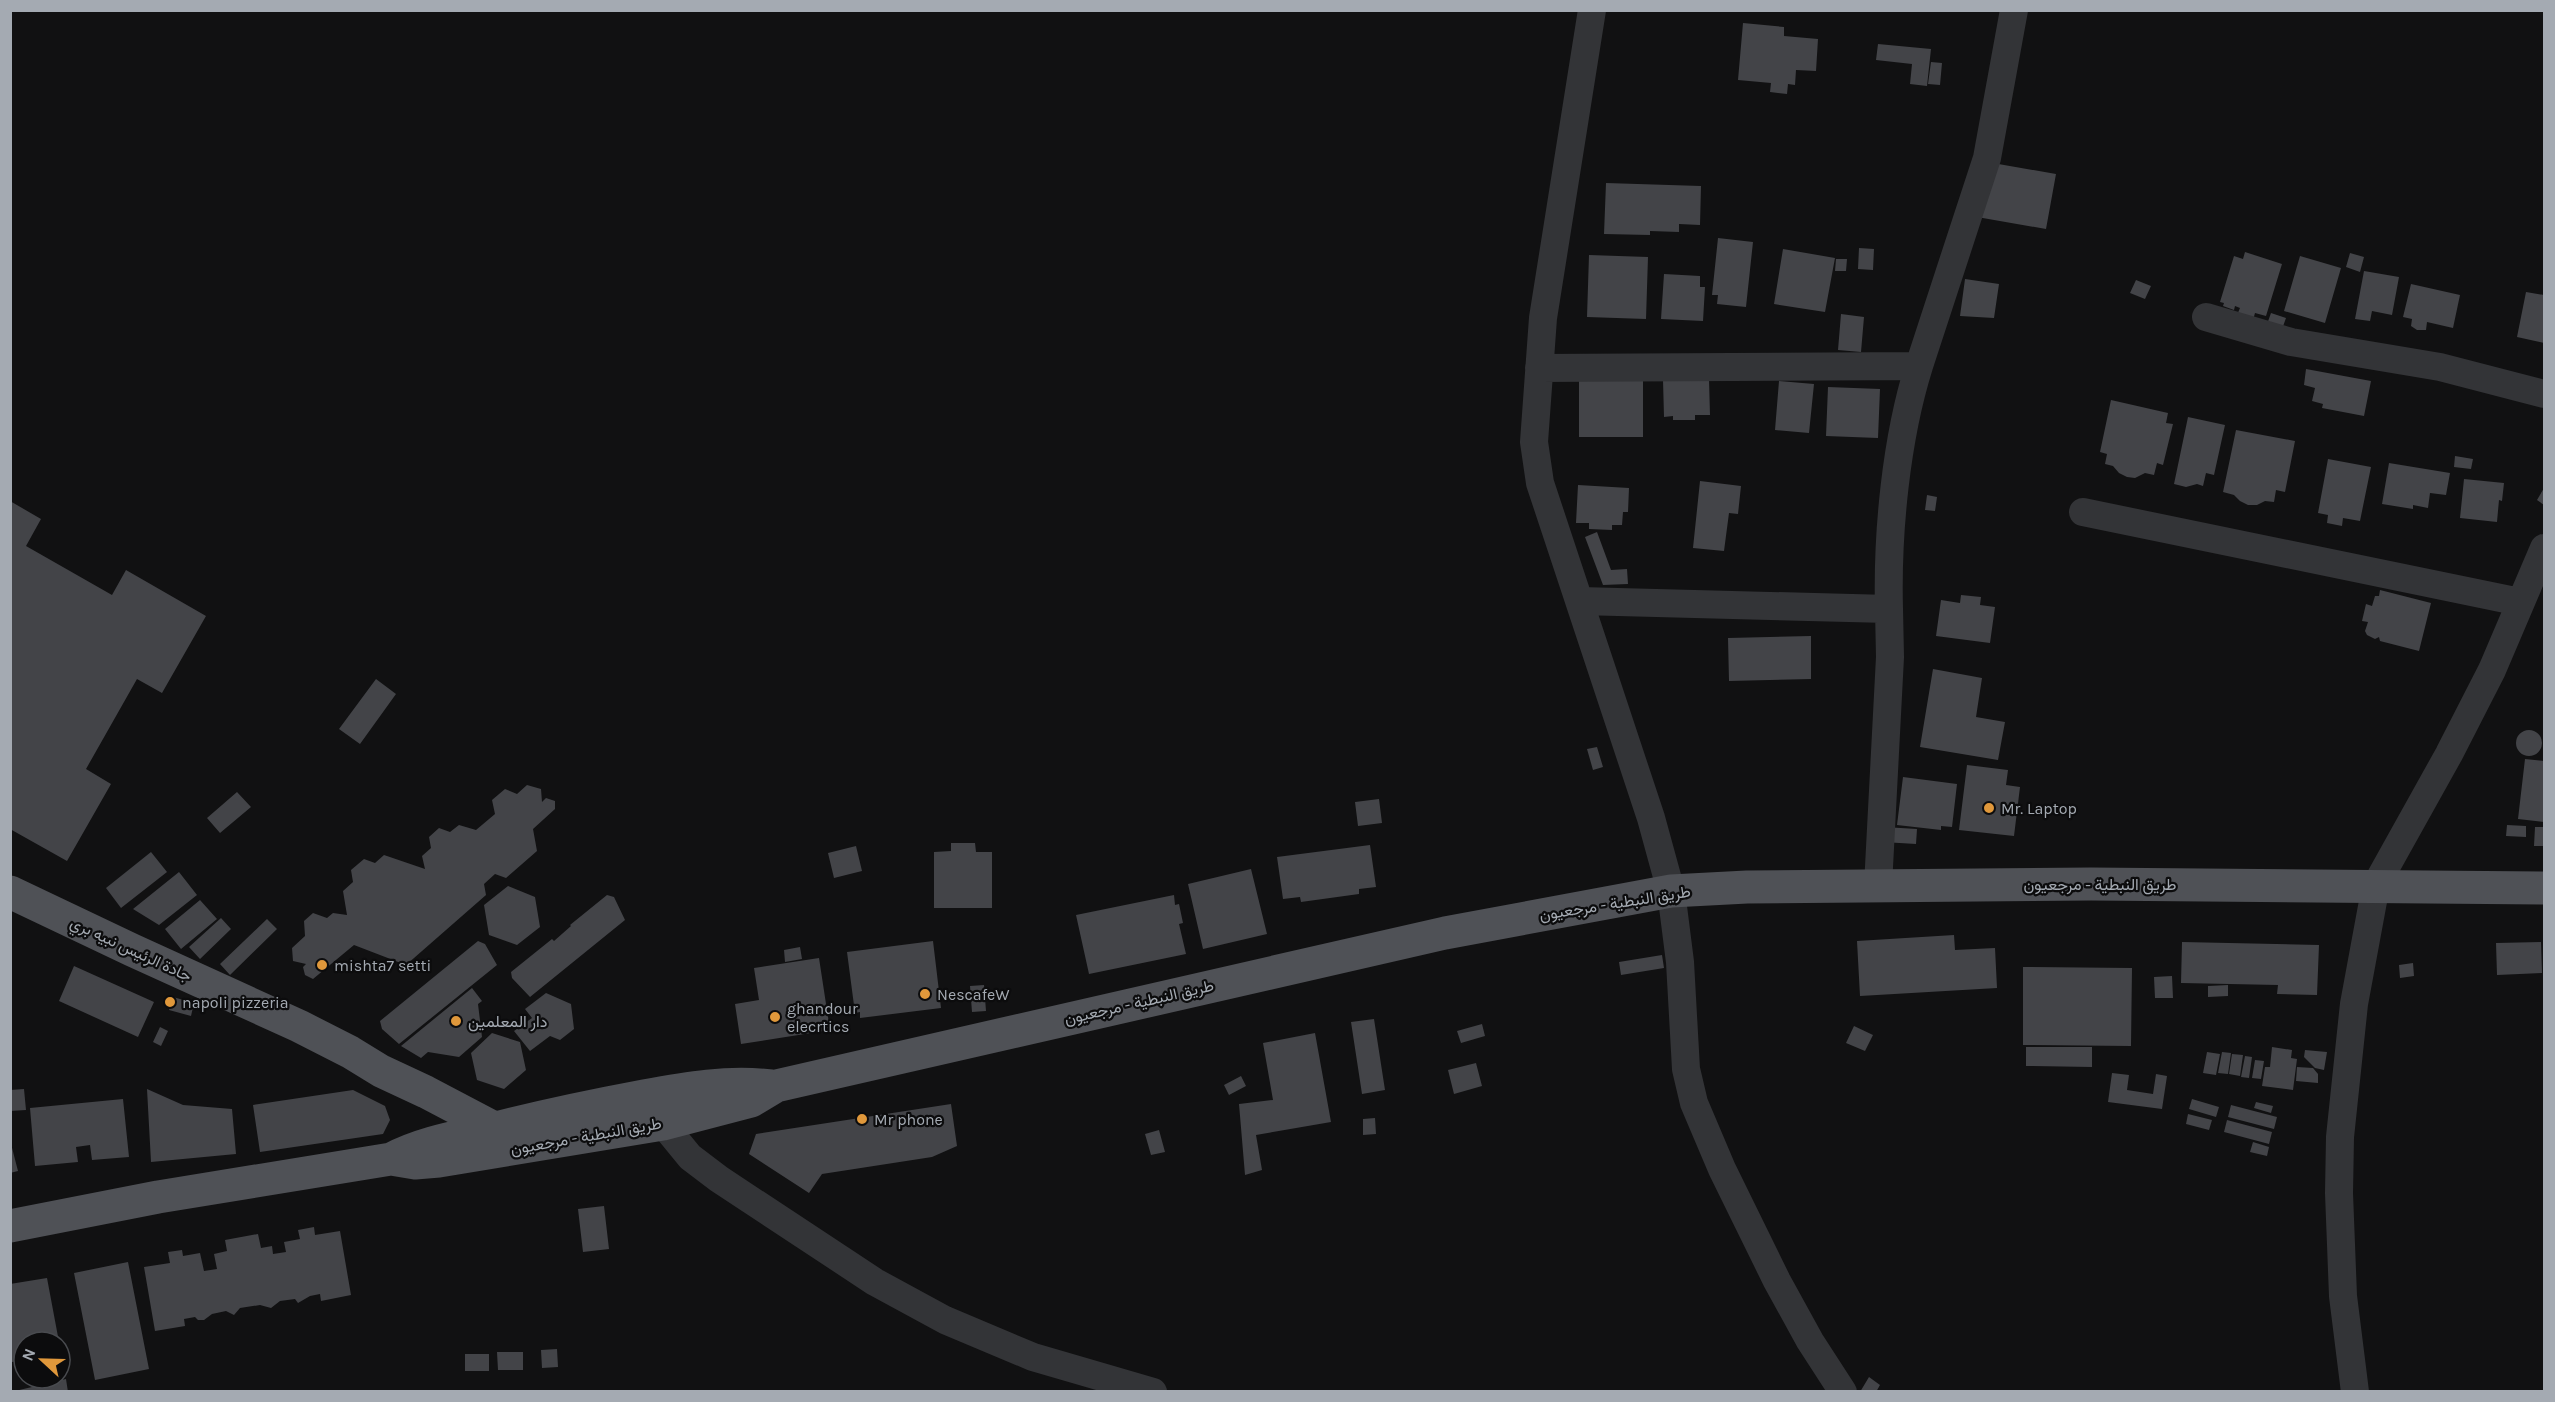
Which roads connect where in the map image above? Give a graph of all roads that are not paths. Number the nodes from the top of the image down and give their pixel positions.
1 (1592, 10) edge
2 (2014, 10) edge
3 (2206, 317) dead end
4 (1919, 366) junction
5 (1539, 368) junction
6 (2544, 394) edge
7 (2083, 513) dead end
8 (2544, 548) edge
9 (1580, 601) junction
10 (2520, 602) junction
11 (1889, 609) junction
12 (2376, 885) junction
13 (1878, 886) junction
14 (2544, 888) edge
15 (1671, 891) junction
16 (10, 892) edge
17 (776, 1086) junction
18 (648, 1096) junction
19 (663, 1124) junction
20 (521, 1135) junction
21 (10, 1226) edge
22 (1153, 1392) edge
23 (1843, 1392) edge
24 (2355, 1392) edge

1 - 5 street
2 - 4 street
3 - 6 street
4 - 5 street
4 - 11 street
5 - 9 street
7 - 10 street
8 - 10 street
9 - 11 street
9 - 15 street
10 - 12 street
11 - 13 street
12 - 13 main road, طريق النبطية - مرجعيون
12 - 14 main road, طريق النبطية - مرجعيون
12 - 24 street
13 - 15 main road, طريق النبطية - مرجعيون
15 - 17 main road, طريق النبطية - مرجعيون
15 - 23 street
16 - 20 main road, جادة الرئيس نبيه بري
17 - 18 main road, طريق النبطية - مرجعيون
17 - 19 main road, طريق النبطية - مرجعيون
18 - 19 street
18 - 20 main road, طريق النبطية - مرجعيون
19 - 20 main road, طريق النبطية - مرجعيون
19 - 22 street
20 - 21 main road, طريق النبطية - مرجعيون

